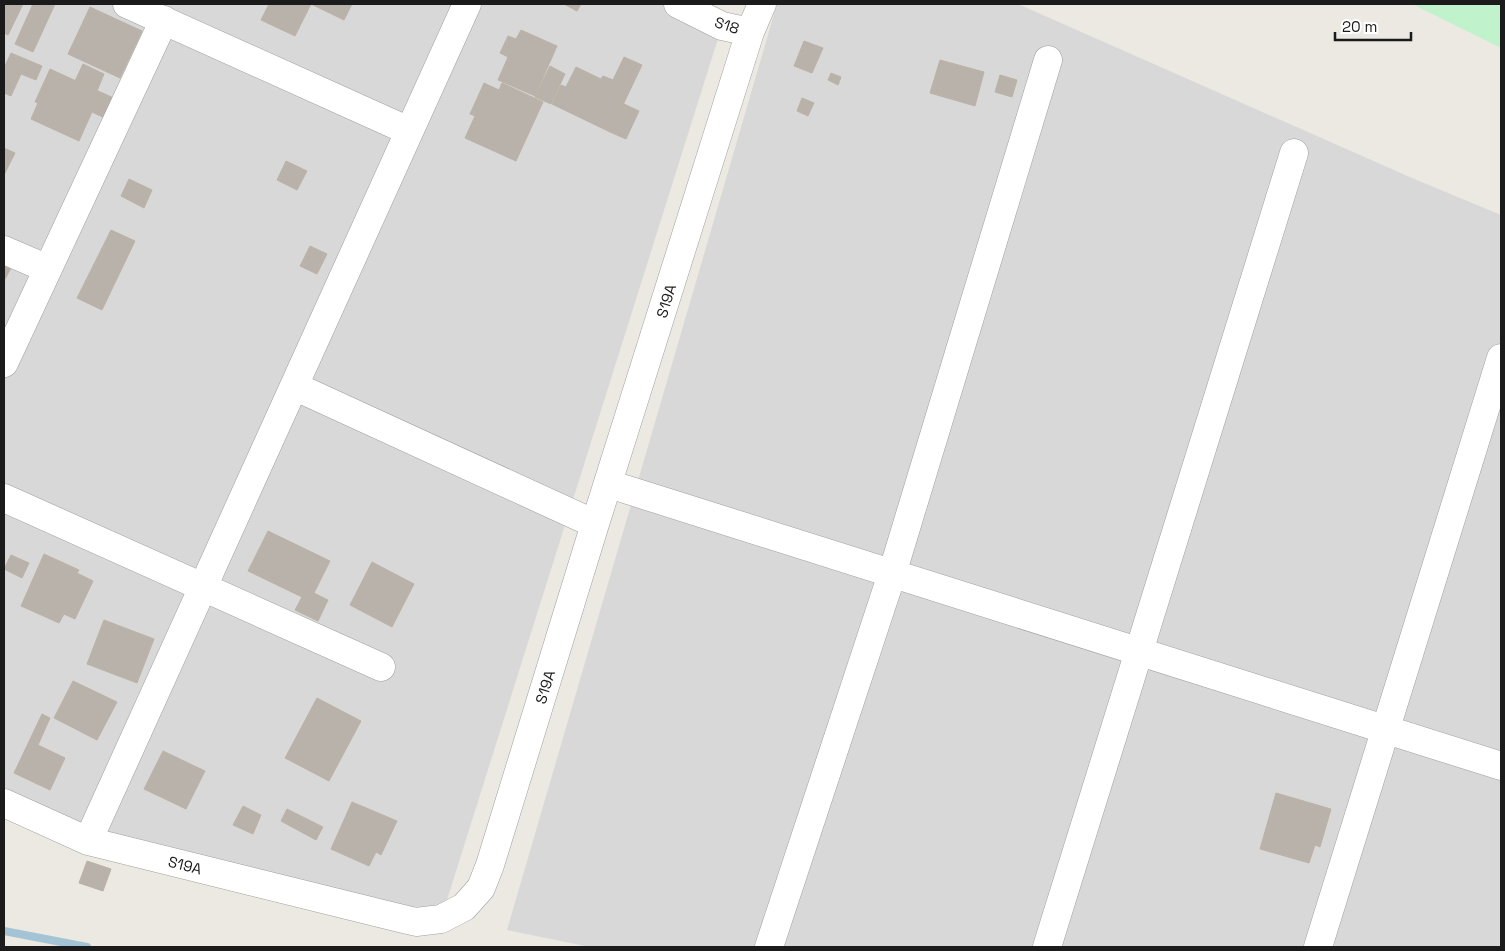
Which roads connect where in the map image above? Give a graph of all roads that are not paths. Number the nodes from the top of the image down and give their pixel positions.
1 (127, 4) edge
2 (467, 4) edge
3 (678, 4) edge
4 (762, 4) edge
5 (164, 20) junction
6 (750, 32) junction
7 (1048, 60) dead end
8 (409, 131) junction
9 (1294, 153) dead end
10 (4, 250) edge
11 (48, 269) junction
12 (1501, 358) edge
13 (4, 363) edge
14 (294, 386) junction
15 (609, 484) junction
16 (4, 498) edge
17 (595, 524) junction
18 (892, 574) junction
19 (203, 587) junction
20 (1139, 652) junction
21 (381, 667) dead end
22 (1386, 730) junction
23 (1501, 766) edge
24 (4, 803) edge
25 (88, 842) junction
26 (769, 947) edge
27 (1047, 947) edge
28 (1318, 947) edge

1 - 5 street
2 - 8 street
3 - 6 street, S18
4 - 6 street, S19A
5 - 8 street
5 - 11 street
6 - 15 street, S19A
7 - 18 street
8 - 14 street
9 - 20 street
10 - 11 street
11 - 13 street
12 - 22 street
14 - 17 street
14 - 19 street
15 - 17 street, S19A
15 - 18 street
16 - 19 street
17 - 25 street, S19A
18 - 20 street
18 - 26 street
19 - 21 street
19 - 25 street
20 - 22 street
20 - 27 street
22 - 23 street
22 - 28 street
24 - 25 street, S19A

